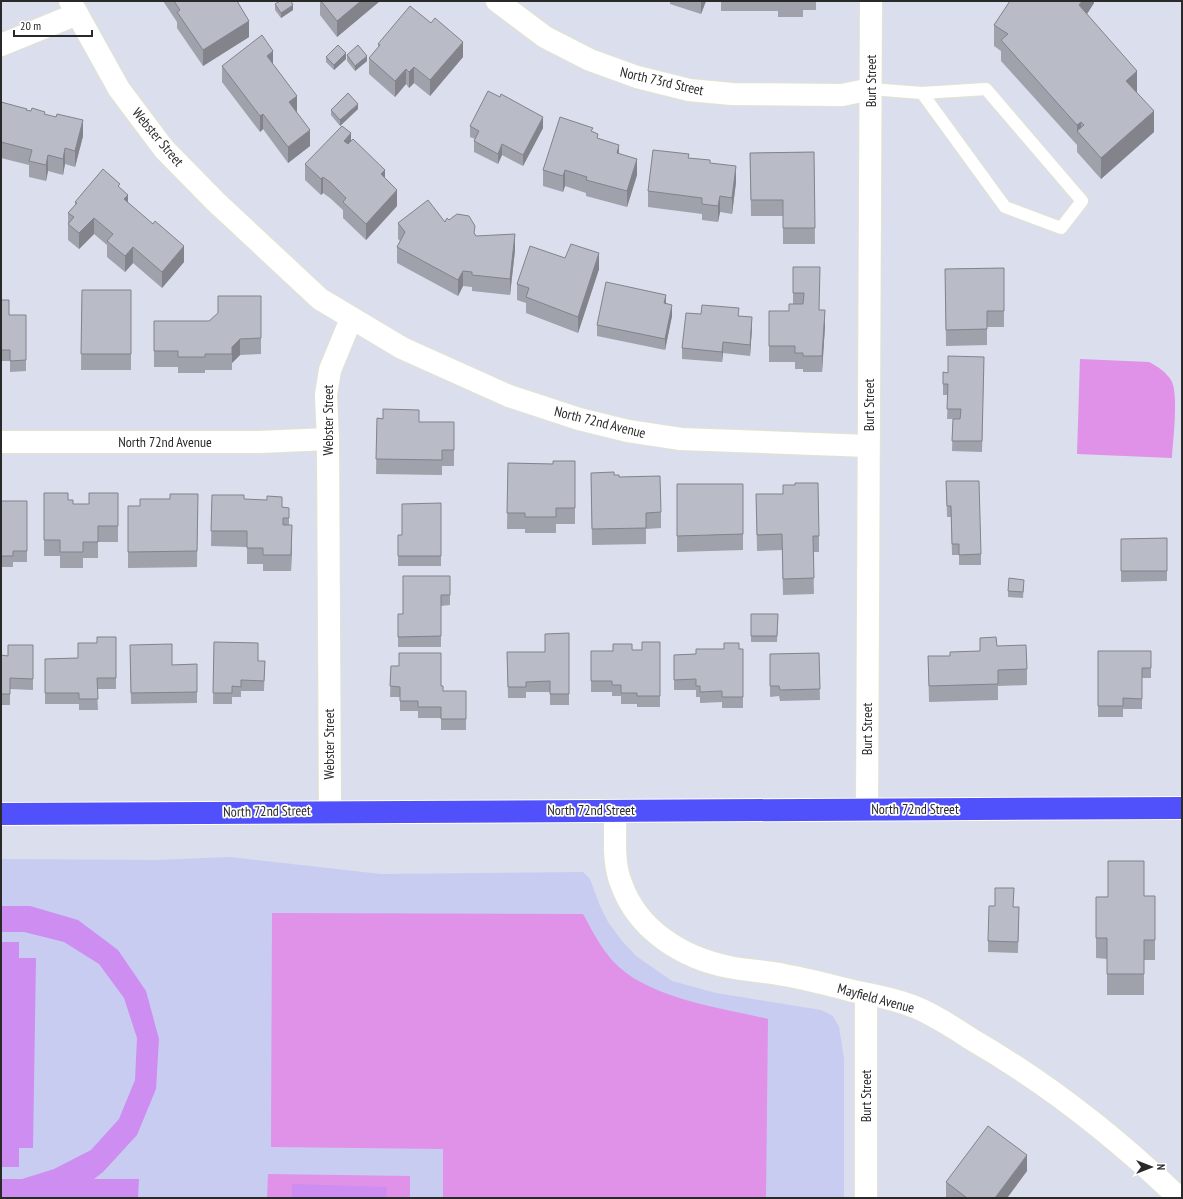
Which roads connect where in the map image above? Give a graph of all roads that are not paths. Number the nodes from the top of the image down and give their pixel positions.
1 (497, 1) edge
2 (871, 1) edge
3 (73, 8) edge
4 (1, 45) edge
5 (871, 89) junction
6 (922, 93) junction
7 (351, 319) junction
8 (328, 439) junction
9 (1, 442) edge
10 (868, 446) junction
11 (1182, 808) edge
12 (615, 810) junction
13 (867, 810) junction
14 (330, 811) junction
15 (1, 814) edge
16 (866, 994) junction
17 (866, 1198) edge
18 (1179, 1198) edge

1 - 5 street, North 73rd Street
2 - 5 street, Burt Street
3 - 4 street
3 - 7 street, Webster Street
5 - 6 lane
5 - 10 street, Burt Street
6 - 6 lane
7 - 8 street, Webster Street
7 - 10 street, North 72nd Avenue
8 - 9 street, North 72nd Avenue
8 - 14 street, Webster Street
10 - 13 street, Burt Street
11 - 13 main road, North 72nd Street
12 - 13 main road, North 72nd Street
12 - 14 main road, North 72nd Street
12 - 16 street, Mayfield Avenue
14 - 15 main road, North 72nd Street
16 - 17 street, Burt Street
16 - 18 street, Mayfield Avenue

